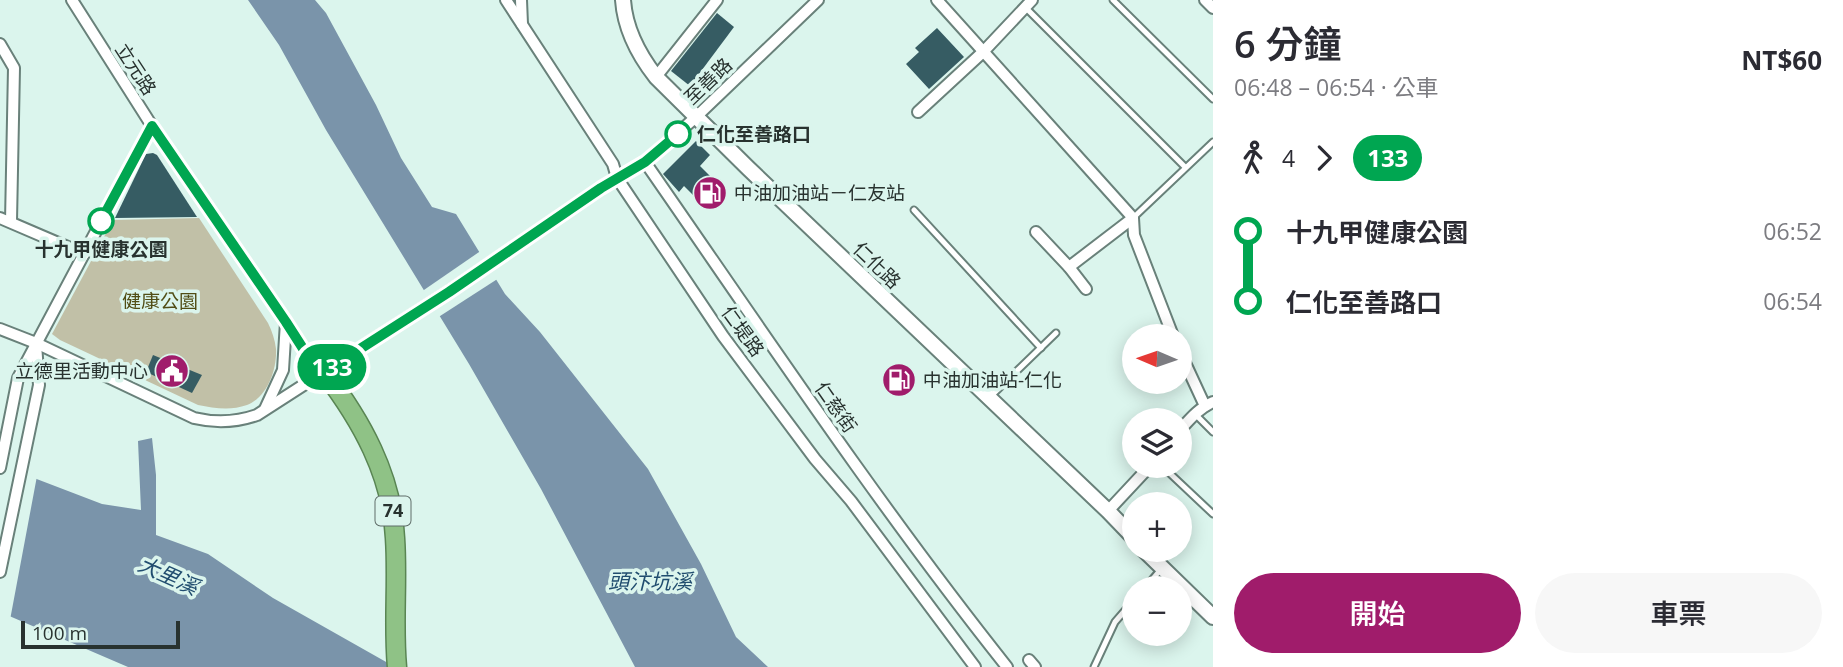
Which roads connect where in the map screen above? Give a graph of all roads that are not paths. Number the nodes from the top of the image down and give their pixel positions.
1 (72, 0) edge
2 (506, 0) edge
3 (521, 0) edge
4 (623, 0) edge
5 (717, 0) edge
6 (818, 0) edge
7 (937, 0) edge
8 (1113, 0) edge
9 (1205, 0) edge
10 (1029, 4) edge
11 (1213, 8) edge
12 (522, 24) junction
13 (0, 44) edge
14 (983, 52) junction
15 (656, 76) junction
16 (1213, 99) edge
17 (918, 112) dead end
18 (696, 117) junction
19 (152, 126) junction
20 (1213, 142) edge
21 (645, 162) junction
22 (1185, 167) junction
23 (617, 178) junction
24 (914, 210) dead end
25 (1133, 218) junction
26 (5, 220) edge
27 (1036, 232) dead end
28 (83, 254) junction
29 (1069, 267) junction
30 (1086, 289) dead end
31 (286, 322) junction
32 (1168, 324) edge
33 (0, 328) edge
34 (1056, 333) dead end
35 (36, 343) junction
36 (1041, 348) junction
37 (32, 362) junction
38 (324, 372) junction
39 (1192, 374) edge
40 (989, 398) junction
41 (1209, 404) edge
42 (263, 412) junction
43 (1195, 414) junction
44 (1192, 417) edge
45 (1213, 432) edge
46 (0, 468) edge
47 (1139, 478) edge
48 (1175, 478) edge
49 (1108, 512) junction
50 (1213, 514) edge
51 (1122, 526) edge
52 (1156, 562) edge
53 (1162, 568) junction
54 (0, 572) edge
55 (1155, 576) edge
56 (1122, 614) edge
57 (1213, 617) edge
58 (397, 667) edge
59 (975, 667) edge
60 (1007, 667) edge
61 (1094, 667) edge

1 - 19 street, 立元路
2 - 12 street, 仁堤路
3 - 12 street
4 - 15 main road, 仁化路
5 - 15 street
6 - 18 street, 至善路
7 - 14 street
8 - 16 lane
9 - 11 street
10 - 14 street
10 - 22 lane
12 - 23 street, 仁堤路
13 - 26 street
14 - 17 street
14 - 25 street
15 - 18 main road, 仁化路
18 - 21 street, 至善路
18 - 40 main road, 仁化路
19 - 28 street, 立元路
19 - 31 street
20 - 22 lane
21 - 23 street, 至善路
21 - 60 street, 仁慈街
22 - 25 lane
23 - 38 street, 至善路
23 - 59 street, 仁堤路
24 - 36 lane
25 - 29 street
25 - 32 street
26 - 28 street
27 - 29 street
28 - 35 street, 立元路
29 - 30 street
31 - 38 street
31 - 42 street
33 - 35 street, 至善路
34 - 36 lane
35 - 37 street
35 - 42 street, 至善路
36 - 40 lane
37 - 46 street
37 - 54 street
38 - 42 street, 至善路
38 - 58 highway, 74
39 - 41 street
40 - 49 main road, 仁化路
41 - 43 street
43 - 44 street
43 - 45 lane
47 - 49 street
48 - 50 lane
49 - 51 main road, 仁化路
52 - 53 main road
53 - 55 lane
53 - 57 main road
56 - 61 lane

